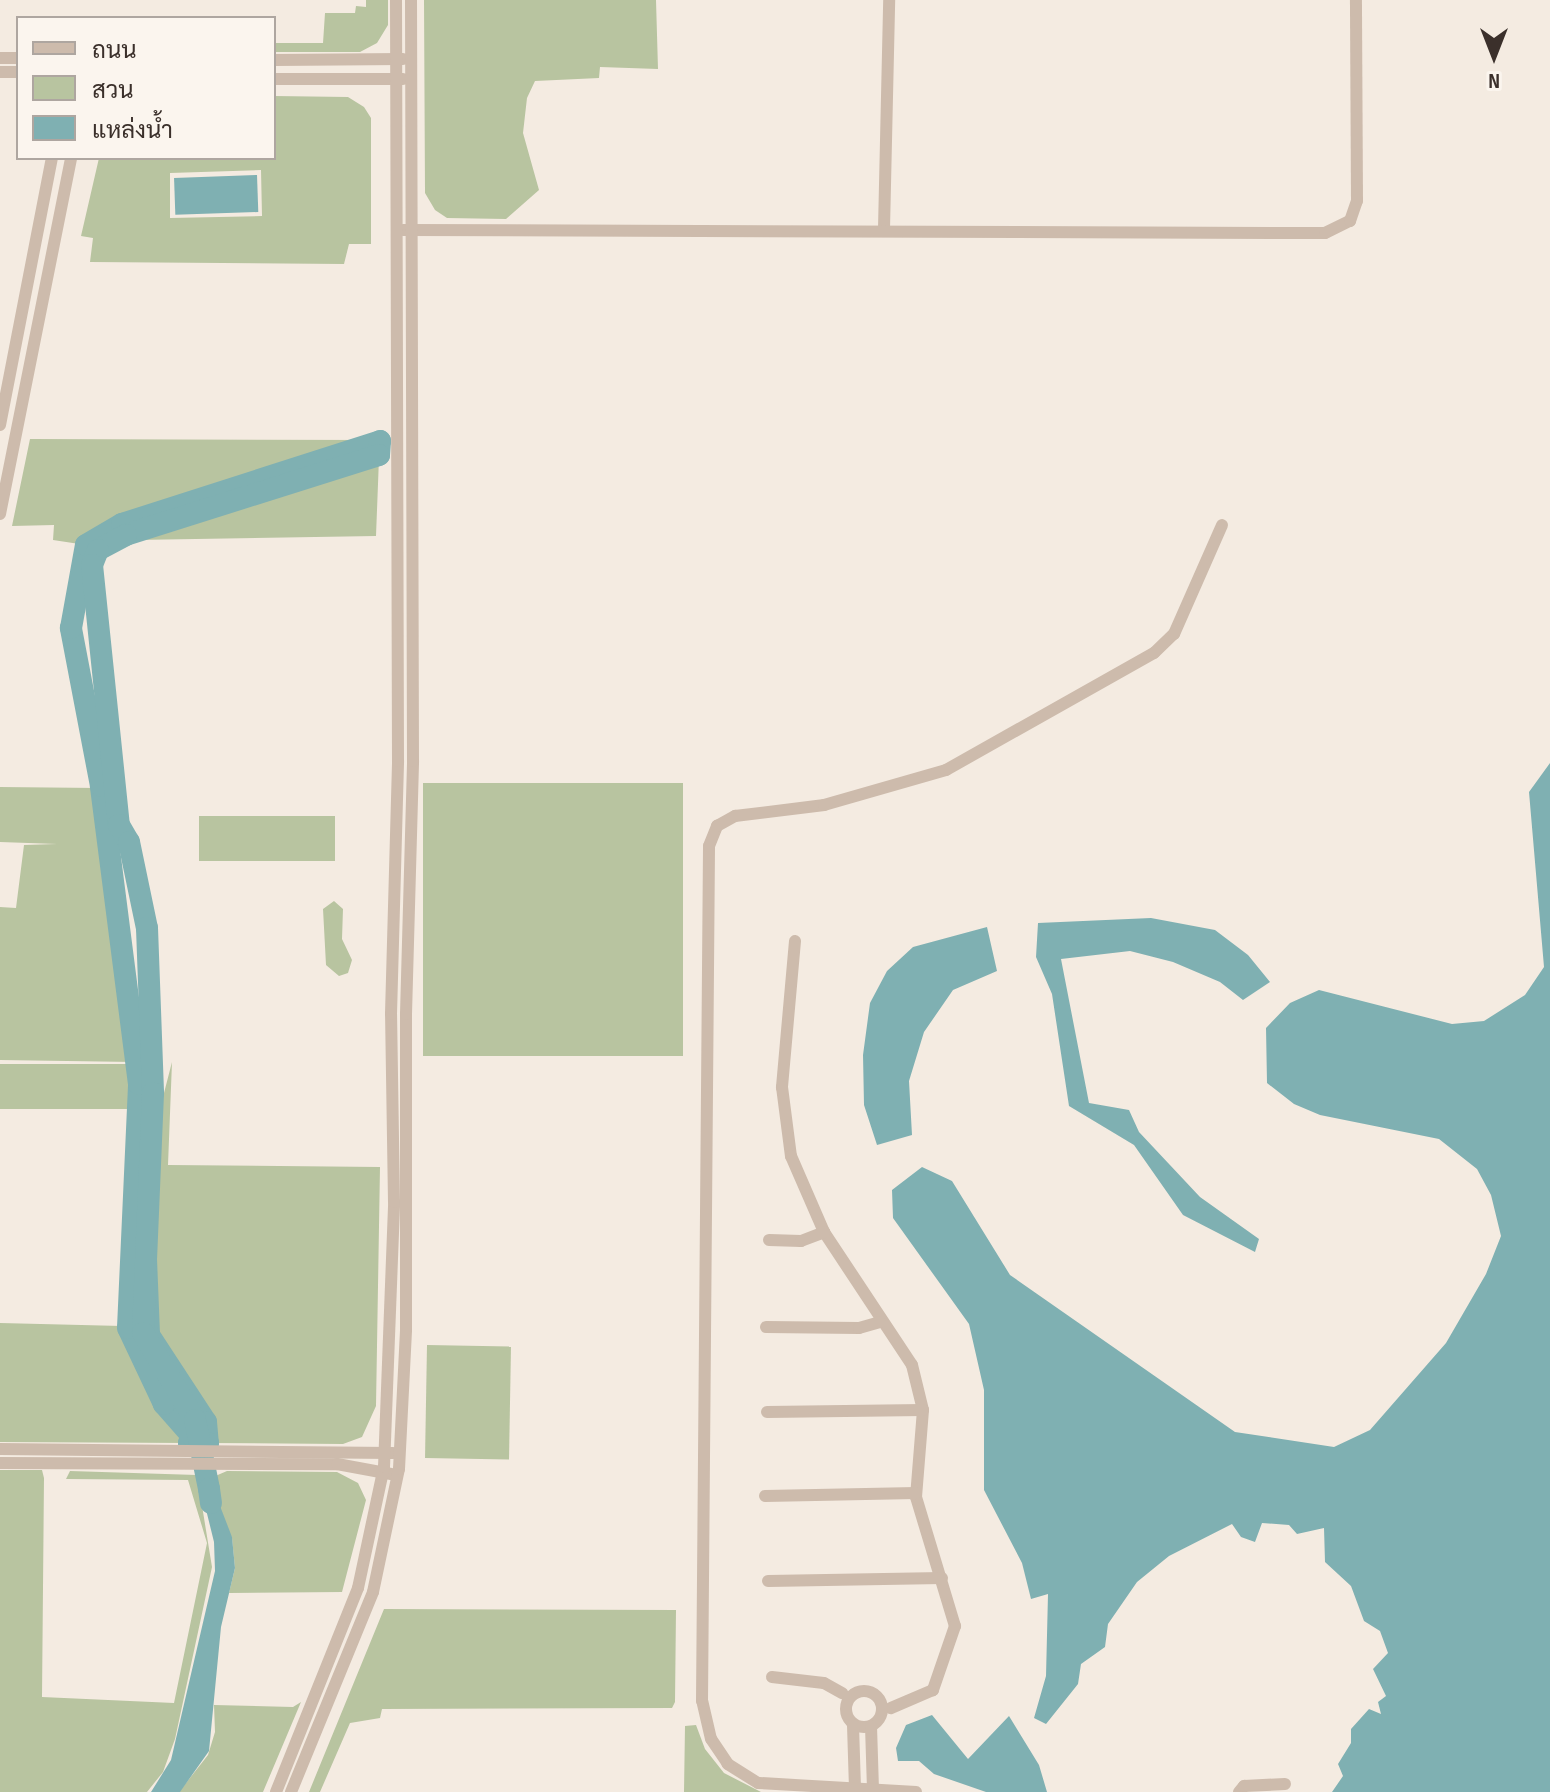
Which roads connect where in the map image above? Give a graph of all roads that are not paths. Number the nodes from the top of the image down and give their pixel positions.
1 (396, 0) edge
2 (411, 0) edge
3 (889, 0) edge
4 (1356, 0) edge
5 (396, 59) junction
6 (410, 59) junction
7 (276, 60) edge
8 (276, 79) edge
9 (395, 79) junction
10 (410, 79) junction
11 (52, 160) edge
12 (71, 160) edge
13 (884, 229) junction
14 (394, 230) junction
15 (408, 230) junction
16 (0, 425) edge
17 (0, 514) edge
18 (1222, 525) dead end
19 (795, 941) dead end
20 (824, 1232) junction
21 (769, 1240) dead end
22 (880, 1322) junction
23 (766, 1327) dead end
24 (923, 1410) junction
25 (767, 1412) dead end
26 (0, 1449) edge
27 (385, 1453) junction
28 (400, 1453) junction
29 (179, 1458) junction
30 (215, 1458) junction
31 (0, 1463) edge
32 (383, 1473) junction
33 (398, 1475) junction
34 (916, 1493) junction
35 (765, 1496) dead end
36 (942, 1578) junction
37 (768, 1581) dead end
38 (772, 1677) dead end
39 (842, 1693) junction
40 (857, 1693) junction
41 (879, 1699) junction
42 (845, 1707) junction
43 (891, 1708) junction
44 (876, 1722) junction
45 (853, 1725) junction
46 (1285, 1784) dead end
47 (855, 1790) edge
48 (873, 1791) edge
49 (276, 1792) edge
50 (291, 1792) edge
51 (916, 1792) edge
52 (1239, 1792) edge

1 - 5 street
2 - 6 street
3 - 13 street
4 - 13 street
5 - 6 street
5 - 7 street
5 - 9 street
6 - 10 street
8 - 9 street
9 - 10 street
9 - 14 street
10 - 15 street
11 - 16 street
12 - 17 street
13 - 15 street
14 - 15 street
14 - 27 street
15 - 28 street
18 - 47 street
19 - 20 street
20 - 21 street
20 - 22 street
22 - 23 street
22 - 24 street
24 - 25 street
24 - 34 street
26 - 29 street
27 - 28 street
27 - 30 street
27 - 32 street
28 - 33 street
29 - 30 street
29 - 31 street
30 - 32 street
32 - 33 street
32 - 49 street
33 - 50 street
34 - 35 street
34 - 36 street
36 - 37 street
36 - 43 street
38 - 39 street
39 - 40 street
39 - 42 street
40 - 41 street
40 - 42 street
41 - 43 street
41 - 44 street
42 - 45 street
43 - 44 street
44 - 45 street
44 - 48 street
45 - 47 street
46 - 52 street
47 - 48 street
48 - 51 street

